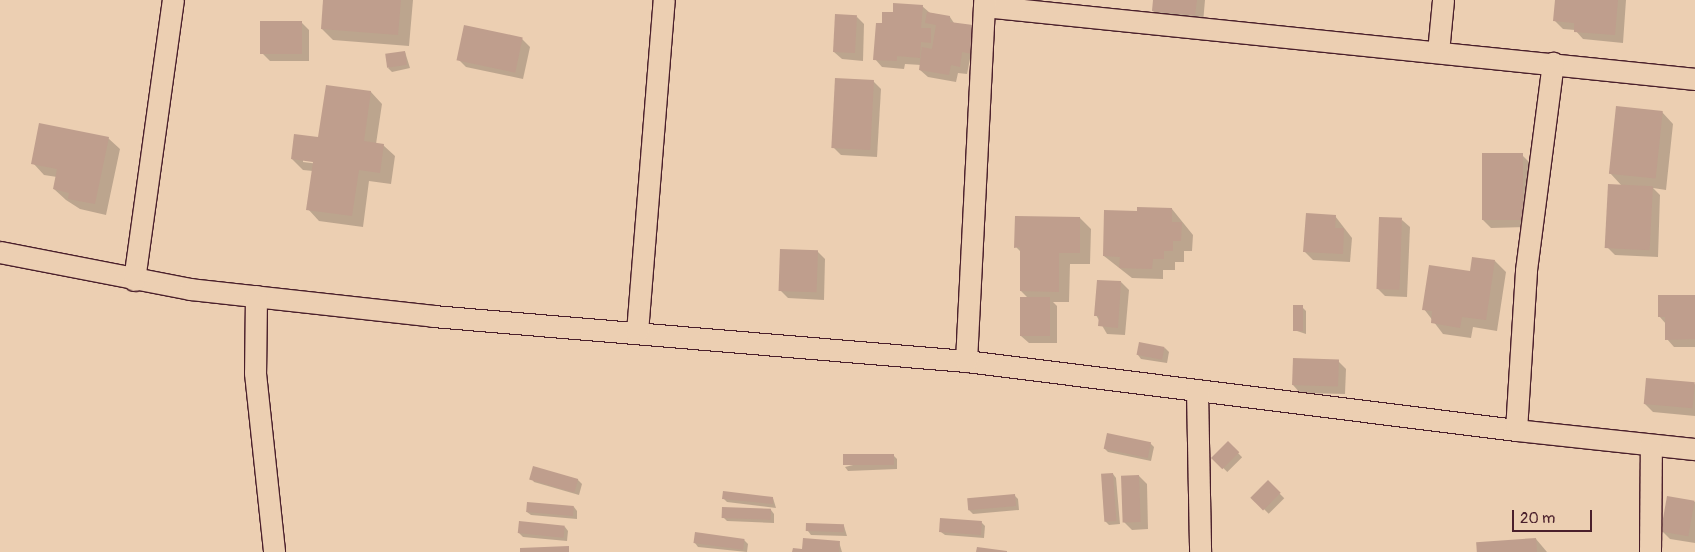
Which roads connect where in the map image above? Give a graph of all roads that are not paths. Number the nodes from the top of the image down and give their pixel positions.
1 (173, 0) edge
2 (664, 0) edge
3 (1443, 0) edge
4 (984, 3) edge
5 (1438, 52) junction
6 (1553, 63) junction
7 (1695, 79) edge
8 (0, 252) edge
9 (134, 280) junction
10 (256, 296) junction
11 (638, 332) junction
12 (966, 361) junction
13 (1196, 390) junction
14 (1516, 430) junction
15 (1651, 445) junction
16 (1695, 449) edge
17 (274, 552) edge
18 (1200, 552) edge
19 (1650, 552) edge

1 - 9 street
2 - 11 street
3 - 5 street
4 - 5 street
4 - 12 street
5 - 6 street
6 - 7 street
6 - 14 street
8 - 9 street
9 - 10 street
10 - 11 street
10 - 17 street
11 - 12 street
12 - 13 street
13 - 14 street
13 - 18 street
14 - 15 street
15 - 16 street
15 - 19 street

